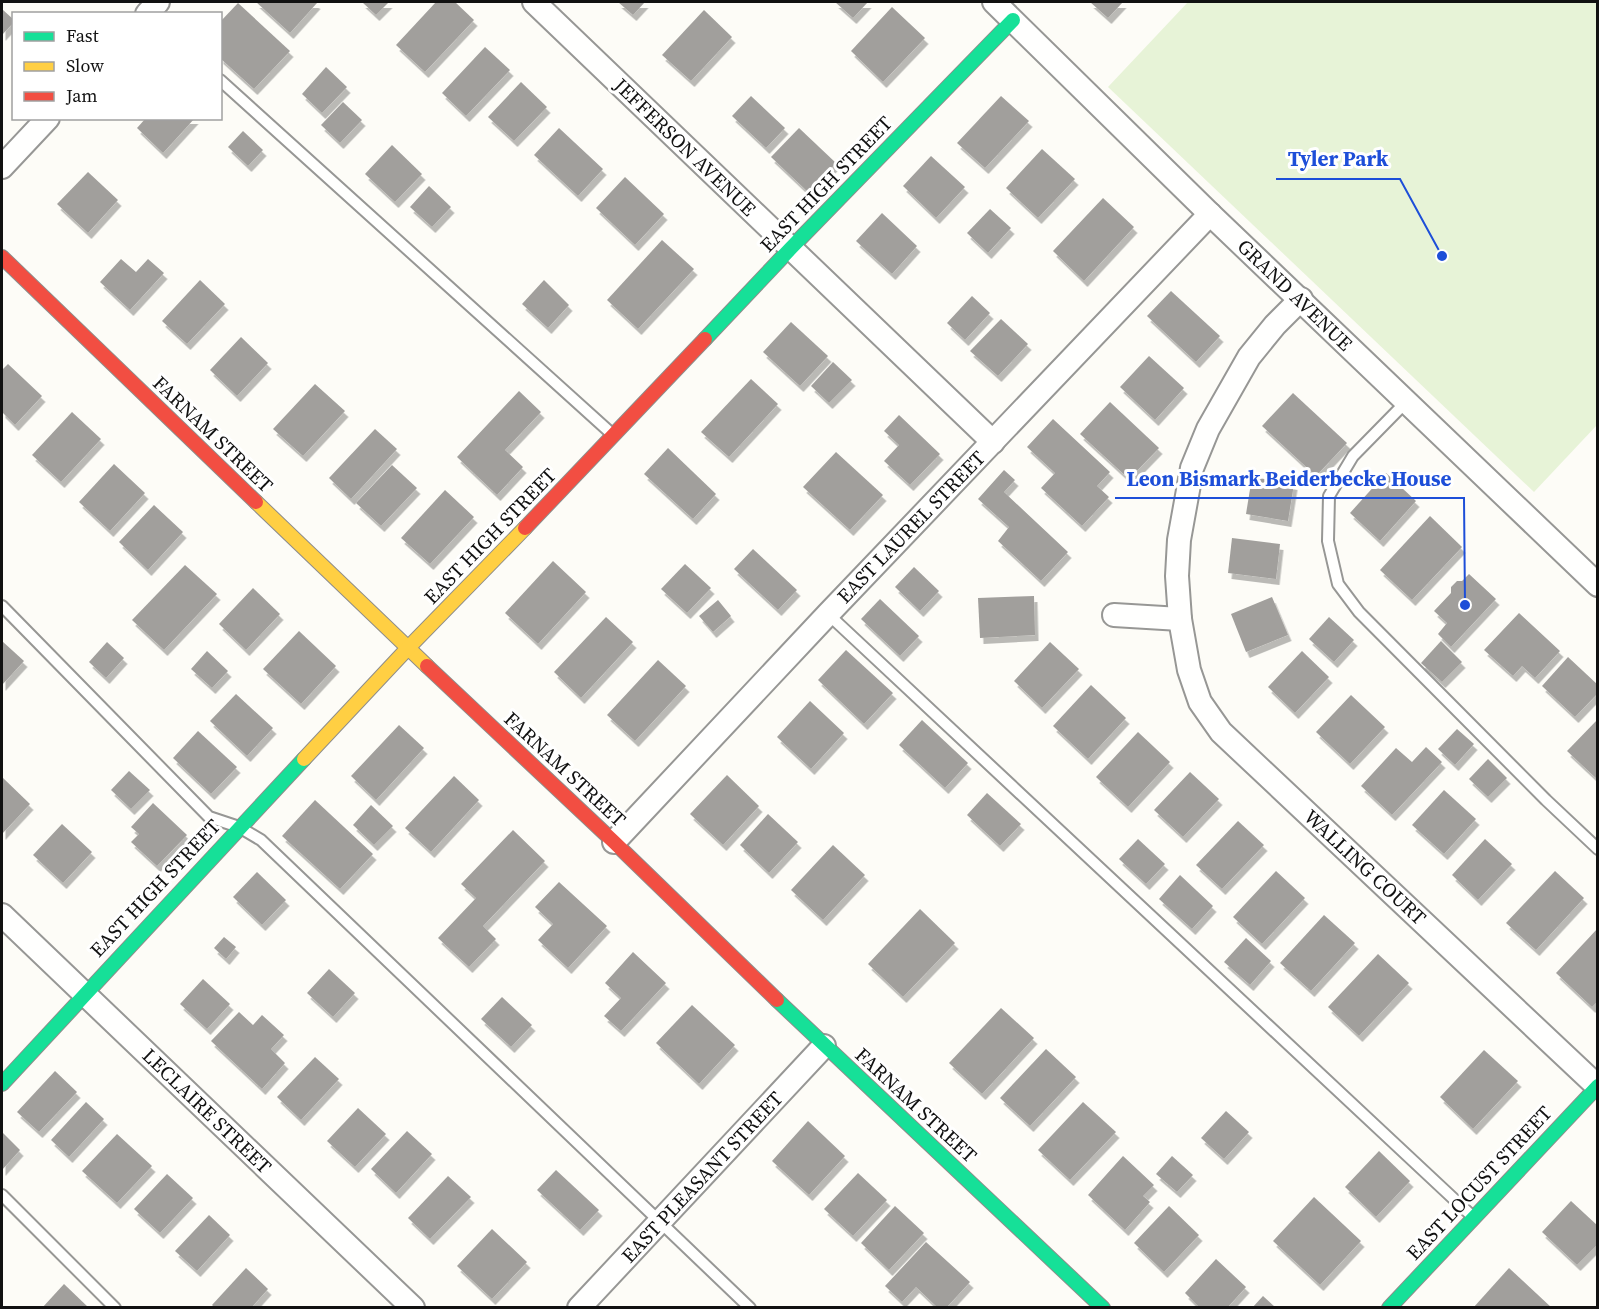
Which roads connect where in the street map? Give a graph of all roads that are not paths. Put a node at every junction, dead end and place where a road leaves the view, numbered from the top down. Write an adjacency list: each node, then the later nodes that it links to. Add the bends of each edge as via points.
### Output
1 (534, 2): 8 (street, JEFFERSON AVENUE)
2 (994, 2): 3 (street, GRAND AVENUE)
3 (1013, 20): 7 (street, GRAND AVENUE); 8 (street, EAST HIGH STREET)
4 (222, 82): 12 (lane)
5 (46, 120): 6 (street)
6 (2, 167)
7 (1210, 214): 10 (street, GRAND AVENUE); 13 (street, EAST LAUREL STREET)
8 (791, 248): 12 (street, EAST HIGH STREET); 13 (street, JEFFERSON AVENUE)
9 (2, 257): 19 (street, FARNAM STREET)
10 (1301, 300): 11 (street, GRAND AVENUE); 18 (street, WALLING COURT, via 1249,357 1208,429 1192,468 1179,540)
11 (1406, 402): 14 (street, GRAND AVENUE); 22 (lane, via 1353,456 1329,496 1328,541 1338,584 1359,612)
12 (614, 436): 19 (street, EAST HIGH STREET)
13 (993, 442): 16 (street, EAST LAUREL STREET)
14 (1598, 585)
15 (2, 606): 20 (lane, via 209,816)
16 (828, 614): 21 (street, EAST LAUREL STREET); 29 (lane)
17 (1114, 615): 18 (street)
18 (1180, 619): 27 (street, WALLING COURT, via 1189,670 1200,702 1221,732)
19 (408, 648): 20 (street, EAST HIGH STREET); 21 (street, FARNAM STREET)
20 (239, 827): 24 (street, EAST HIGH STREET); 30 (lane, via 261,840)
21 (614, 842): 25 (street, FARNAM STREET)
22 (1598, 849)
23 (2, 915): 24 (street, LECLAIRE STREET)
24 (84, 994): 26 (street, EAST HIGH STREET); 32 (street, LECLAIRE STREET)
25 (824, 1046): 30 (street, EAST PLEASANT STREET); 35 (street, FARNAM STREET)
26 (2, 1084)
27 (1597, 1086): 29 (street, EAST LOCUST STREET)
28 (2, 1195): 31 (lane)
29 (1473, 1217): 36 (street, EAST LOCUST STREET)
30 (660, 1221): 33 (street, EAST PLEASANT STREET); 34 (lane)
31 (115, 1308)
32 (413, 1308)
33 (579, 1308)
34 (750, 1308)
35 (1103, 1308)
36 (1389, 1308)

